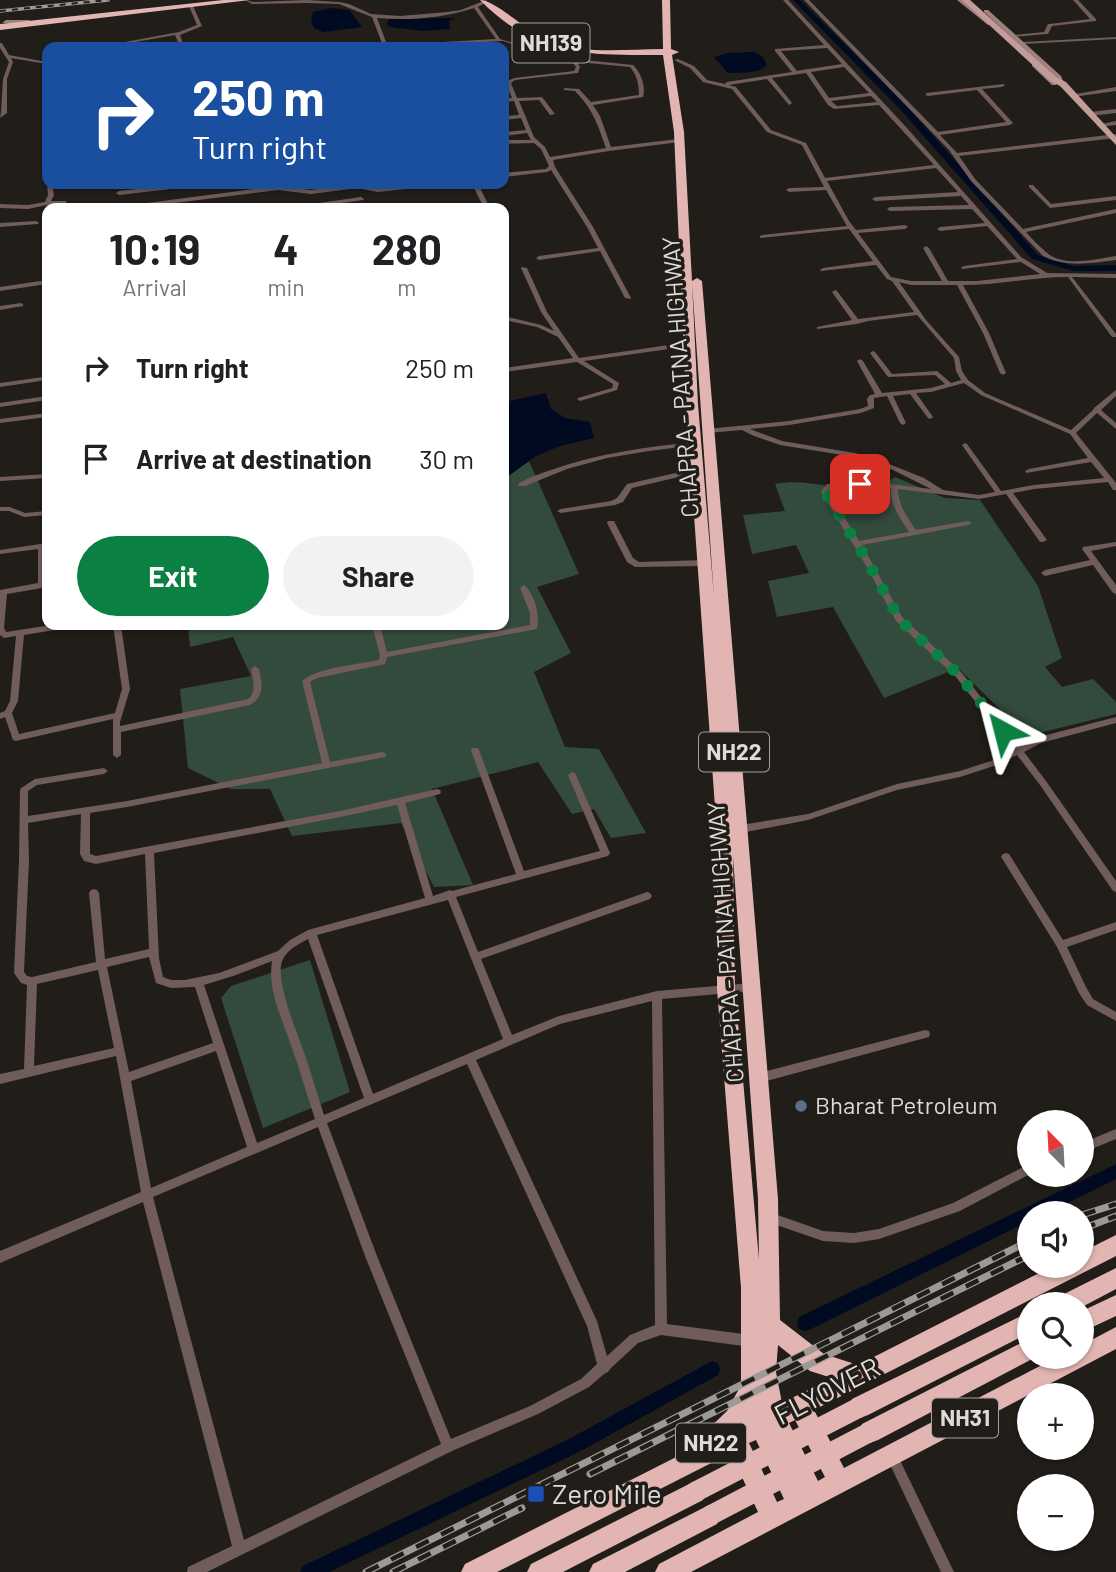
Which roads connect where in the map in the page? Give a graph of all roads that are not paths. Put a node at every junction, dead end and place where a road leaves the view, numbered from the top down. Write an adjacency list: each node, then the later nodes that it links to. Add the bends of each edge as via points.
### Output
1 (231, 0): 15 (street)
2 (247, 0): 12 (highway); 14 (street, via 341,3)
3 (484, 0): 13 (street); 29 (highway, NH139, via 542,41 580,51)
4 (666, 0): 30 (highway, CHAPRA - PATNA HIGHWAY / NH22)
5 (672, 0): 30 (highway, CHAPRA - PATNA HIGHWAY / NH22)
6 (785, 0): 28 (street)
7 (806, 0): 68 (street)
8 (960, 0): 41 (street)
9 (966, 0): 41 (main road)
10 (972, 0): 17 (street)
11 (1074, 0): 17 (street, via 1094,20 1056,23 1046,33)
12 (193, 3): 15 (highway); 16 (street, via 201,26)
13 (475, 8): 14 (street, via 446,15); 19 (street)
14 (374, 16): 22 (street)
15 (2, 25)
16 (179, 33): 20 (street); 21 (street)
17 (1014, 36): 26 (street)
18 (1116, 38): 26 (street)
19 (498, 39): 23 (street); 24 (street)
20 (128, 42)
21 (179, 42)
22 (384, 42)
23 (457, 42)
24 (508, 42)
25 (509, 42): 33 (street)
26 (1023, 43): 41 (street, via 1059,77)
27 (0, 44): 31 (street)
28 (828, 46): 36 (street); 38 (street, via 777,50)
29 (637, 53): 30 (highway); 30 (highway)
30 (671, 54): 43 (street, via 705,81); 71 (highway, CHAPRA - PATNA HIGHWAY / NH22); 164 (highway, CHAPRA - PATNA HIGHWAY / NH22, via 686,134)
31 (8, 56): 32 (street); 34 (street)
32 (42, 61)
33 (574, 61): 40 (street, via 578,69 571,73); 56 (street, via 637,70 641,96)
34 (10, 64): 35 (street); 57 (street)
35 (1, 65)
36 (846, 65): 37 (street); 48 (street)
37 (807, 70): 38 (street); 53 (street)
38 (795, 72): 39 (street)
39 (768, 77): 43 (street); 54 (street)
40 (509, 79)
41 (1056, 82): 50 (main road); 69 (main road)
42 (509, 85): 51 (street)
43 (722, 85): 79 (street, via 737,90 769,131 804,144)
44 (1002, 85): 45 (street)
45 (978, 88): 49 (street); 68 (street, via 1009,125)
46 (566, 89): 56 (street, via 577,90)
47 (1116, 89): 50 (street)
48 (872, 94): 53 (street); 55 (street)
49 (928, 94)
50 (1073, 95): 60 (main road)
51 (514, 98): 52 (street); 59 (street, via 540,98); 62 (street)
52 (509, 99)
53 (828, 100): 55 (street, via 841,108)
54 (789, 103)
55 (880, 103): 77 (street)
56 (590, 104): 73 (street)
57 (3, 105): 61 (street)
58 (1116, 111): 60 (street)
59 (552, 114)
60 (1090, 114): 65 (main road)
61 (0, 116)
62 (522, 116): 63 (street); 66 (street)
63 (509, 117)
64 (1116, 122): 65 (street)
65 (1100, 125): 69 (main road)
66 (529, 131): 67 (street); 70 (street)
67 (509, 133)
68 (937, 134): 75 (street)
69 (1112, 138): 74 (main road); 75 (street)
70 (535, 141): 72 (street); 76 (street)
71 (678, 141): 73 (street); 140 (highway, CHAPRA - PATNA HIGHWAY / NH22)
72 (509, 142)
73 (609, 149): 76 (street)
74 (1116, 150)
75 (955, 155): 111 (street)
76 (550, 164): 78 (street); 114 (street)
77 (937, 166): 79 (street); 90 (street)
78 (509, 174)
79 (825, 180): 81 (street)
80 (1031, 186): 91 (street, via 1050,205)
81 (829, 188): 88 (street); 110 (street)
82 (50, 189): 94 (street)
83 (119, 189): 89 (street)
84 (154, 189): 89 (street)
85 (258, 189): 97 (street)
86 (294, 189): 87 (street); 98 (street)
87 (334, 189)
88 (789, 190)
89 (119, 193): 96 (street)
90 (961, 194): 93 (street); 102 (street)
91 (1116, 198)
92 (361, 199): 99 (street)
93 (875, 199)
94 (47, 203): 95 (street)
95 (64, 203)
96 (122, 203)
97 (158, 203)
98 (297, 203)
99 (333, 203)
100 (42, 204): 101 (street)
101 (0, 206)
102 (972, 207): 103 (street); 107 (street)
103 (890, 209)
104 (1116, 211): 111 (street)
105 (36, 223): 106 (street)
106 (0, 225)
107 (988, 225): 109 (street); 117 (street)
108 (905, 227): 110 (street)
109 (940, 229)
110 (852, 230): 112 (street); 118 (street)
111 (1021, 231): 116 (street, via 1055,260 1080,263)
112 (762, 237)
113 (926, 248): 126 (street)
114 (601, 249): 115 (street); 131 (street)
115 (539, 258)
116 (1116, 258)
117 (1022, 260): 120 (street); 122 (street)
118 (875, 263): 121 (street); 125 (street)
119 (524, 268): 138 (street)
120 (964, 268)
121 (823, 270)
122 (1046, 275): 124 (street); 127 (street)
123 (1116, 276): 124 (street)
124 (1070, 278): 139 (street)
125 (895, 281): 126 (street); 134 (street)
126 (945, 282): 127 (street)
127 (958, 282): 145 (street)
128 (42, 283): 129 (street)
129 (0, 289)
130 (835, 292): 136 (street)
131 (628, 298)
132 (20, 305): 133 (street)
133 (0, 308)
134 (919, 313): 136 (street); 147 (street, via 957,358)
135 (509, 319): 138 (street)
136 (857, 322): 137 (street)
137 (819, 328)
138 (559, 336): 142 (street)
139 (1114, 336)
140 (690, 344): 142 (street); 166 (highway, CHAPRA - PATNA HIGHWAY / NH22)
141 (873, 353): 149 (street, via 890,376 937,373)
142 (578, 359): 144 (street); 154 (street, via 617,386)
143 (860, 361): 151 (street)
144 (509, 369)
145 (1003, 373)
146 (42, 379): 148 (street)
147 (965, 381): 149 (street); 165 (street, via 983,394)
148 (0, 385)
149 (950, 385): 150 (street)
150 (912, 392): 152 (street); 159 (street)
151 (879, 394): 152 (street); 163 (street, via 870,397 872,407 861,411)
152 (889, 394): 161 (street)
153 (1115, 394): 157 (street)
154 (580, 398)
155 (42, 399): 156 (street)
156 (0, 405)
157 (1096, 409): 162 (street); 165 (street)
158 (42, 416): 160 (street)
159 (930, 417)
160 (0, 421)
161 (903, 423)
162 (1116, 427)
163 (743, 429): 164 (street); 178 (street, via 772,441 866,459 928,483)
164 (707, 431): 218 (highway, CHAPRA - PATNA HIGHWAY / NH22)
165 (1072, 433): 168 (street)
166 (695, 444): 169 (highway, CHAPRA - PATNA HIGHWAY / NH22); 174 (street, via 592,457)
167 (965, 445): 177 (street)
168 (1093, 459): 170 (street); 173 (street)
169 (698, 470): 180 (street, via 630,486 612,503); 191 (highway, CHAPRA - PATNA HIGHWAY / NH22)
170 (1030, 471)
171 (42, 476): 172 (street)
172 (0, 478)
173 (1110, 480): 176 (street); 177 (street)
174 (522, 484)
175 (895, 487): 178 (street); 184 (street, via 895,501); 186 (street, via 860,484 825,489)
176 (1116, 488)
177 (1004, 493): 178 (street); 185 (street)
178 (944, 495)
179 (0, 509): 181 (street)
180 (561, 511)
181 (42, 513)
182 (611, 523): 191 (street, via 634,564)
183 (968, 523): 184 (street)
184 (914, 533): 186 (street)
185 (1043, 540)
186 (856, 544): 208 (street, via 899,619 959,675)
187 (1116, 544): 190 (street, via 1087,548)
188 (42, 546): 189 (street)
189 (0, 552)
190 (1094, 562): 192 (street); 195 (street)
191 (705, 563): 237 (highway, CHAPRA - PATNA HIGHWAY / NH22, via 725,835)
192 (1045, 573)
193 (42, 585): 196 (street)
194 (524, 588): 201 (street, via 534,627)
195 (1116, 591)
196 (1, 593): 200 (street, via 1,633)
197 (44, 630): 200 (street)
198 (118, 630): 204 (street, via 126,689)
199 (377, 630): 201 (street)
200 (20, 635): 203 (street, via 14,701)
201 (384, 655): 211 (street, via 378,664 306,681)
202 (255, 670): 206 (street, via 258,691 250,702)
203 (4, 714): 204 (street, via 16,738)
204 (118, 715): 206 (street)
205 (1116, 720): 208 (street)
206 (117, 730): 209 (street)
207 (475, 750): 221 (street)
208 (1018, 750): 218 (street, via 986,766 897,787 831,811); 222 (street)
209 (117, 755)
210 (382, 755): 211 (street)
211 (327, 766): 216 (street)
212 (104, 771): 217 (street, via 30,783 24,790)
213 (572, 775): 221 (street, via 605,853)
214 (437, 792): 215 (street)
215 (400, 801): 219 (street); 226 (street)
216 (86, 811): 217 (street); 219 (street, via 87,858)
217 (23, 820): 234 (street, via 19,973 24,981)
218 (741, 829): 236 (highway, CHAPRA - PATNA HIGHWAY / NH22)
219 (149, 851): 230 (street)
220 (1006, 857): 229 (street)
221 (521, 875): 224 (street)
222 (1116, 888)
223 (94, 893): 233 (street)
224 (450, 894): 226 (street); 232 (street)
225 (647, 896): 232 (street)
226 (430, 900): 228 (street)
227 (1116, 926): 229 (street)
228 (311, 933): 231 (street); 249 (street)
229 (1061, 945): 239 (street, via 1090,1002)
230 (154, 952): 233 (street); 235 (street, via 159,980 166,984)
231 (280, 954): 235 (street); 250 (street, via 276,967 280,991)
232 (476, 957): 241 (street)
233 (101, 963): 234 (street); 243 (street)
234 (32, 981): 245 (street)
235 (198, 982): 242 (street)
236 (753, 987): 237 (street); 247 (highway, CHAPRA - PATNA HIGHWAY / NH22)
237 (726, 989): 238 (street); 269 (highway, CHAPRA - PATNA HIGHWAY / NH22, via 751,1288)
238 (657, 995): 241 (street, via 559,1020); 267 (street)
239 (1115, 1014)
240 (925, 1034): 247 (street)
241 (509, 1040): 244 (street)
242 (219, 1045): 246 (street); 253 (street)
243 (120, 1051): 245 (street); 246 (street)
244 (469, 1057): 249 (street); 271 (street, via 593,1325)
245 (29, 1072): 248 (street)
246 (124, 1078): 255 (street)
247 (759, 1078): 256 (highway, CHAPRA - PATNA HIGHWAY / NH22)
248 (0, 1079)
249 (369, 1098): 250 (street)
250 (319, 1120): 253 (street); 277 (street)
251 (1116, 1134): 252 (street)
252 (1094, 1143)
253 (253, 1148): 255 (street)
254 (1017, 1175): 256 (street, via 956,1206 879,1234 823,1236)
255 (147, 1195): 259 (street); 283 (street)
256 (769, 1217): 265 (highway, CHAPRA - PATNA HIGHWAY / NH22)
257 (1116, 1245): 258 (highway)
258 (1094, 1256)
259 (0, 1257)
260 (1052, 1278): 272 (highway)
261 (1116, 1278): 262 (highway)
262 (1089, 1292)
263 (1116, 1305): 264 (highway)
264 (1094, 1316)
265 (770, 1325): 272 (highway, via 818,1363); 275 (highway, CHAPRA - PATNA HIGHWAY / NH22, via 765,1372)
266 (1017, 1328): 286 (highway, FLYOVER, bridge)
267 (661, 1329): 269 (street); 271 (street, via 634,1339)
268 (1116, 1338): 278 (highway, NH31)
269 (751, 1340): 273 (highway, CHAPRA - PATNA HIGHWAY / NH22)
270 (1017, 1356): 287 (highway, bridge)
271 (604, 1368): 277 (street, via 534,1410)
272 (859, 1376): 274 (highway)
273 (752, 1384): 275 (highway); 280 (highway, NH22, via 739,1416 726,1432)
274 (800, 1407): 275 (highway); 279 (highway)
275 (767, 1428): 276 (highway); 281 (highway, NH22)
276 (736, 1439): 280 (highway); 282 (highway)
277 (448, 1447): 283 (street)
278 (892, 1456): 279 (highway, NH31); 289 (street)
279 (840, 1482): 281 (highway, NH31)
280 (649, 1484): 285 (highway, NH22)
281 (805, 1499): 282 (highway)
282 (772, 1517): 288 (highway)
283 (240, 1547): 284 (street)
284 (193, 1572)
285 (473, 1572)
286 (539, 1572)
287 (601, 1572)
288 (667, 1572)
289 (948, 1572)

